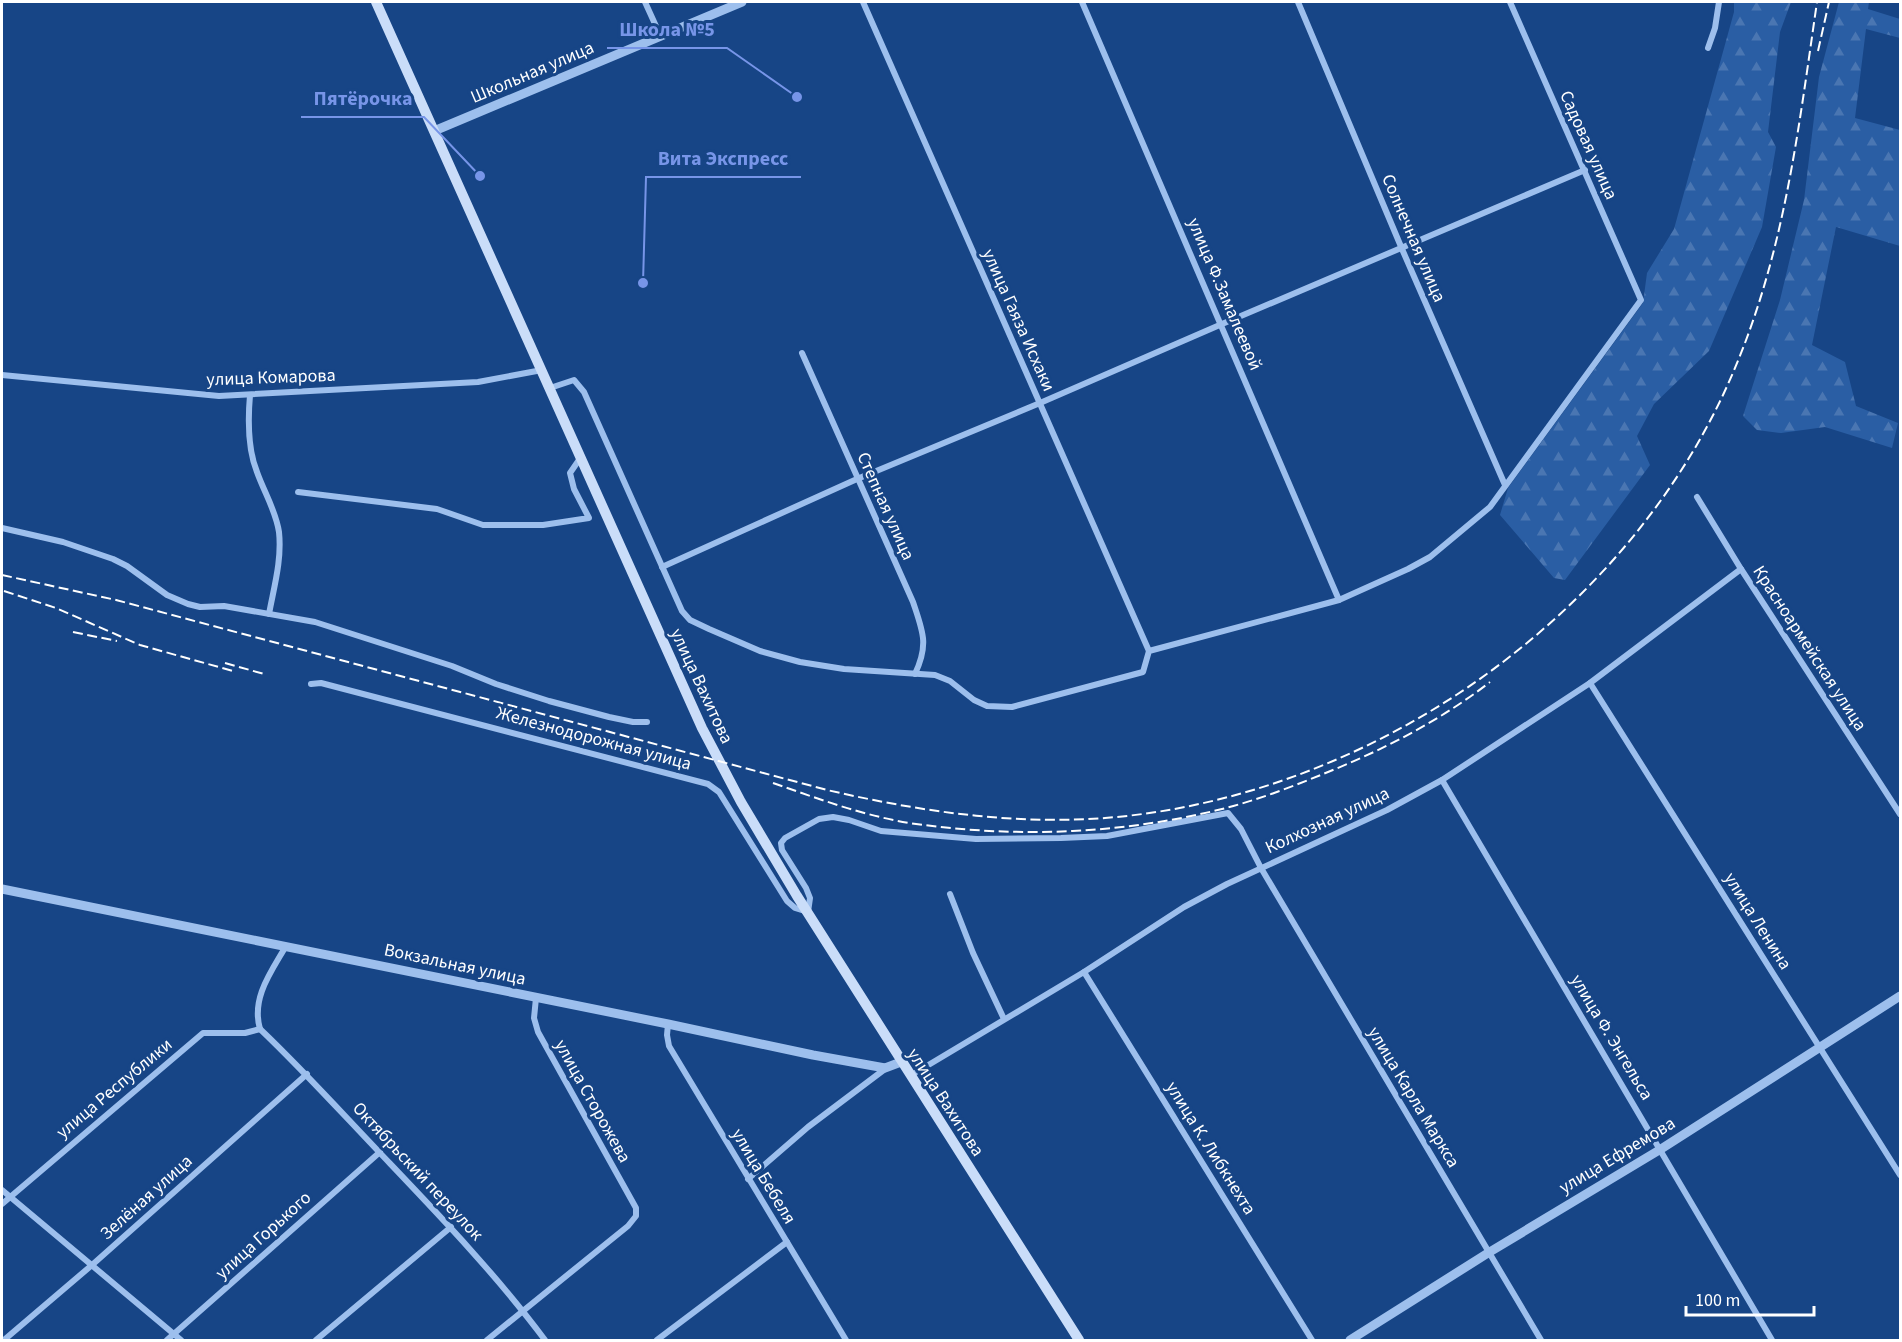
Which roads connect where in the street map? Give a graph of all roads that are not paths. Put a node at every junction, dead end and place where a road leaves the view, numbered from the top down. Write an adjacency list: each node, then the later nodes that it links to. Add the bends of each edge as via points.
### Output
1 (376, 2): 11 (main road, улица Вахитова)
2 (645, 2): 9 (street)
3 (742, 2): 9 (street, Школьная улица)
4 (863, 2): 20 (street, улица Гаяза Исхаки)
5 (1082, 2): 14 (street, улица Ф.Замалеевой)
6 (1298, 2): 13 (street, Солнечная улица)
7 (1510, 2): 12 (street, Садовая улица)
8 (1719, 2): 10 (street)
9 (660, 35): 11 (street, Школьная улица)
10 (1708, 48)
11 (434, 131): 16 (main road, улица Вахитова)
12 (1585, 170): 13 (street); 23 (street, Садовая улица, via 1641,300)
13 (1402, 249): 14 (street); 23 (street, Солнечная улица)
14 (1222, 324): 20 (street); 29 (street, улица Ф.Замалеевой)
15 (802, 353): 22 (street, Степная улица)
16 (542, 370): 18 (main road, улица Вахитова); 19 (street, улица Комарова, via 478,382)
17 (2, 375): 19 (street, улица Комарова, via 219,396)
18 (550, 388): 21 (main road, улица Вахитова); 27 (street, via 574,380 584,392)
19 (250, 395): 30 (street, via 248,423 256,470 268,496 279,538 280,555)
20 (1040, 404): 22 (street); 31 (street, улица Гаяза Исхаки)
21 (581, 457): 24 (street, via 570,473 589,518 572,522 483,525 437,510); 41 (main road, улица Вахитова, via 702,728)
22 (858, 479): 27 (street); 32 (street, Степная улица, via 921,624 923,657)
23 (1505, 485): 29 (street, via 1490,507 1430,557)
24 (298, 492)
25 (1697, 497): 28 (street, Красноармейская улица)
26 (2, 528): 30 (street, via 63,542 113,560 188,604)
27 (662, 567): 32 (street, via 690,620 760,651 844,669)
28 (1741, 569): 33 (street, Колхозная улица); 37 (street, Красноармейская улица)
29 (1339, 600): 31 (street)
30 (269, 614): 35 (street, via 315,622 549,701 609,717)
31 (1149, 651): 32 (street, via 1143,672 1012,707 987,706 950,681)
32 (915, 674)
33 (1590, 683): 36 (street, Колхозная улица); 49 (street, улица Ленина)
34 (310, 684): 41 (street, Железнодорожная улица, via 321,683 708,784 718,792 787,901)
35 (647, 722)
36 (1442, 780): 38 (street, Колхозная улица); 54 (street, улица Ф. Энгельса)
37 (1900, 814)
38 (1261, 868): 41 (street, улица Карла Маркса, via 1228,813 1107,836 976,839 881,831 849,820 819,819 781,843 810,898); 43 (street, Колхозная улица, via 1184,907); 63 (street, улица Карла Маркса)
39 (2, 889): 42 (street, Вокзальная улица)
40 (950, 894): 46 (street)
41 (808, 912): 50 (main road, улица Вахитова)
42 (286, 946): 45 (street, Вокзальная улица); 48 (street, via 264,984 257,1006)
43 (1084, 972): 46 (street, Колхозная улица); 76 (street, улица К. Либкнехта)
44 (1900, 996): 49 (street, улица Ефремова)
45 (536, 998): 47 (street, Вокзальная улица); 65 (street, улица Сторожева, via 537,1032 636,1208 636,1216)
46 (1004, 1019): 53 (street, Колхозная улица)
47 (668, 1024): 51 (street, Вокзальная улица); 57 (street, улица Бебеля, via 669,1046)
48 (260, 1029): 52 (street, Октябрьский переулок); 59 (street, улица Республики, via 202,1033)
49 (1820, 1047): 54 (street, улица Ефремова); 56 (street, улица Ленина)
50 (901, 1062): 51 (street); 53 (main road, улица Вахитова)
51 (885, 1068): 57 (street)
52 (307, 1074): 55 (street, Октябрьский переулок); 64 (street, Зелёная улица)
53 (910, 1076): 75 (main road, улица Вахитова)
54 (1661, 1149): 63 (street, улица Ефремова); 79 (street, улица Ф. Энгельса)
55 (380, 1152): 61 (street, Октябрьский переулок); 66 (street, улица Горького)
56 (1900, 1175)
57 (748, 1179): 62 (street, улица Бебеля)
58 (2, 1190): 59 (street)
59 (9, 1197): 60 (street, улица Республики); 64 (street)
60 (2, 1203)
61 (452, 1227): 65 (street, Октябрьский переулок); 70 (street)
62 (787, 1242): 73 (street); 74 (street, улица Бебеля)
63 (1488, 1252): 77 (street, улица Ефремова); 78 (street, улица Карла Маркса)
64 (92, 1266): 66 (street); 67 (street, Зелёная улица)
65 (523, 1311): 71 (street); 72 (street, Октябрьский переулок)
66 (174, 1334): 68 (street, улица Горького); 69 (street)
67 (4, 1341)
68 (167, 1341)
69 (181, 1341)
70 (316, 1341)
71 (487, 1341)
72 (546, 1341)
73 (657, 1341)
74 (846, 1341)
75 (1079, 1341)
76 (1312, 1341)
77 (1350, 1341)
78 (1540, 1341)
79 (1772, 1341)

